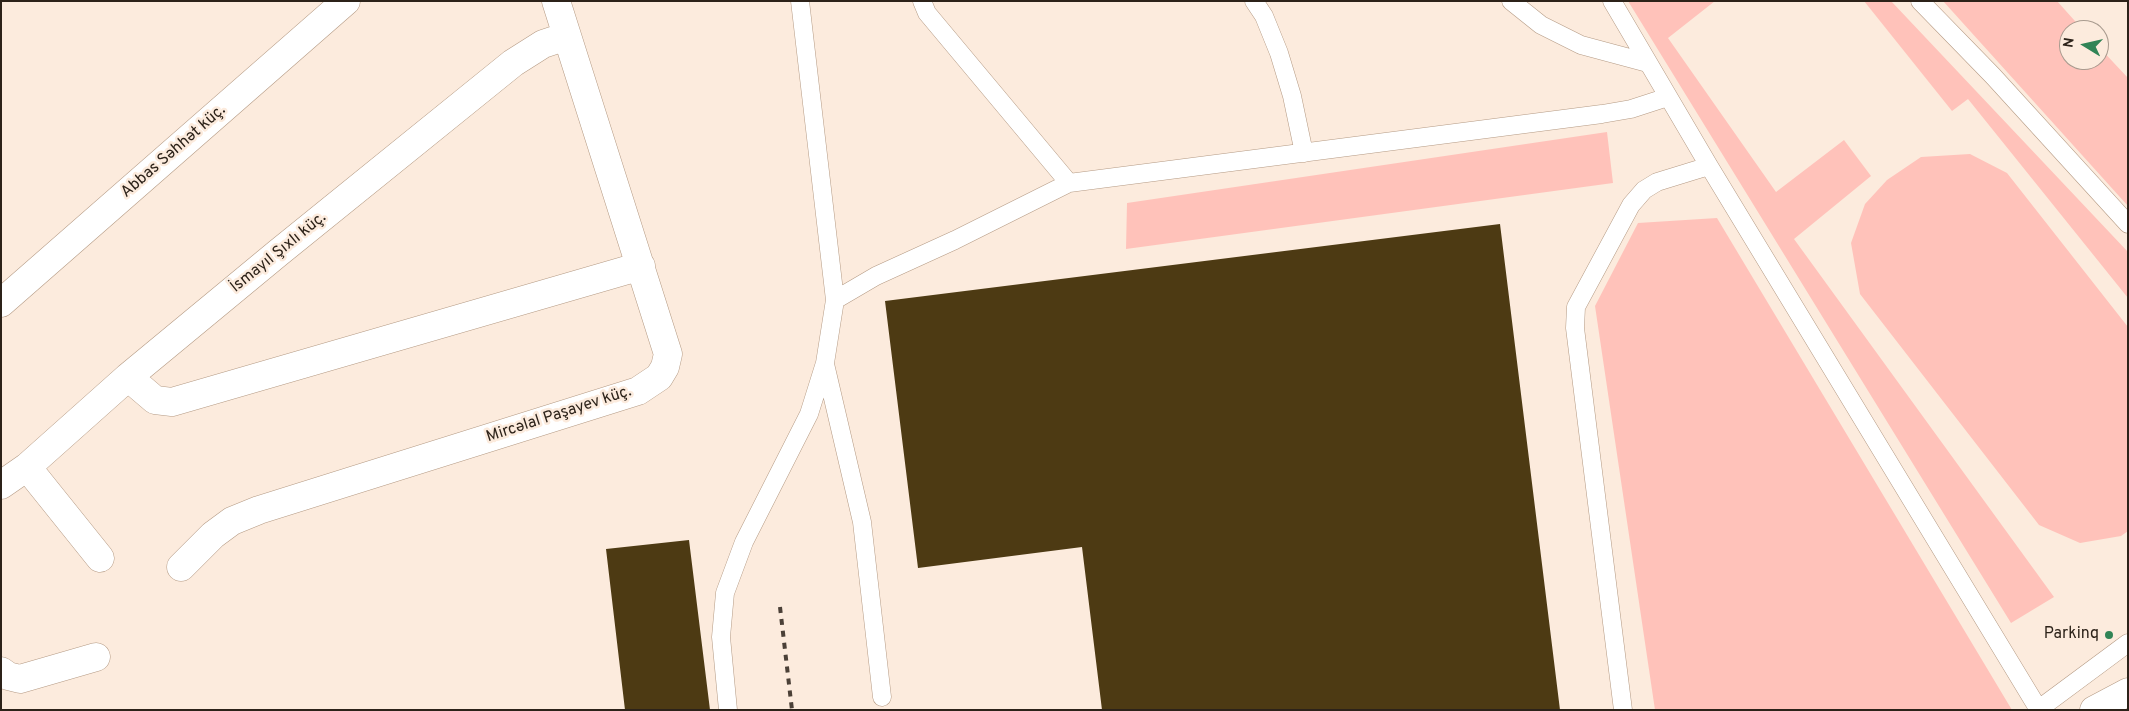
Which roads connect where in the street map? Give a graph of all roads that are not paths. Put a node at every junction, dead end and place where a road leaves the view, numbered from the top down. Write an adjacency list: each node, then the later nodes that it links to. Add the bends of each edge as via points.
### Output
1 (346, 1): 18 (street, Abbas Səhhət küç.)
2 (556, 1): 9 (street, Mircəlal Paşayev küç.)
3 (800, 1): 17 (lane)
4 (922, 1): 14 (lane, via 927,13)
5 (1254, 1): 12 (lane, via 1264,16 1279,53)
6 (1511, 1): 10 (lane, via 1541,25 1581,45)
7 (1612, 1): 10 (lane)
8 (1920, 1): 15 (lane)
9 (567, 36): 16 (street, Mircəlal Paşayev küç.); 20 (street, İsmayıl Şıxlı küç., via 543,44 514,63)
10 (1648, 63): 11 (lane)
11 (1668, 97): 12 (lane, via 1602,114); 13 (lane)
12 (1304, 153): 14 (lane)
13 (1709, 166): 30 (lane); 32 (lane, via 1657,182 1644,190 1630,206 1576,307 1576,338)
14 (1069, 183): 17 (lane, via 876,276)
15 (2128, 224)
16 (641, 266): 20 (street, via 172,402 155,400); 24 (street, Mircəlal Paşayev küç., via 668,354 659,377 638,391 259,510 232,521)
17 (835, 300): 19 (lane)
18 (1, 302)
19 (825, 363): 29 (lane, via 862,522); 31 (lane, via 809,414 744,542 724,593 721,636)
20 (128, 377): 21 (street, İsmayıl Şıxlı küç.)
21 (27, 467): 22 (street, İsmayıl Şıxlı küç.); 23 (street)
22 (1, 486)
23 (100, 558)
24 (181, 567)
25 (2128, 643): 30 (lane)
26 (96, 657): 27 (street, via 20,679)
27 (1, 671)
28 (2128, 692): 33 (street)
29 (882, 697)
30 (2039, 709)
31 (728, 710)
32 (1623, 710)
33 (2094, 710)

